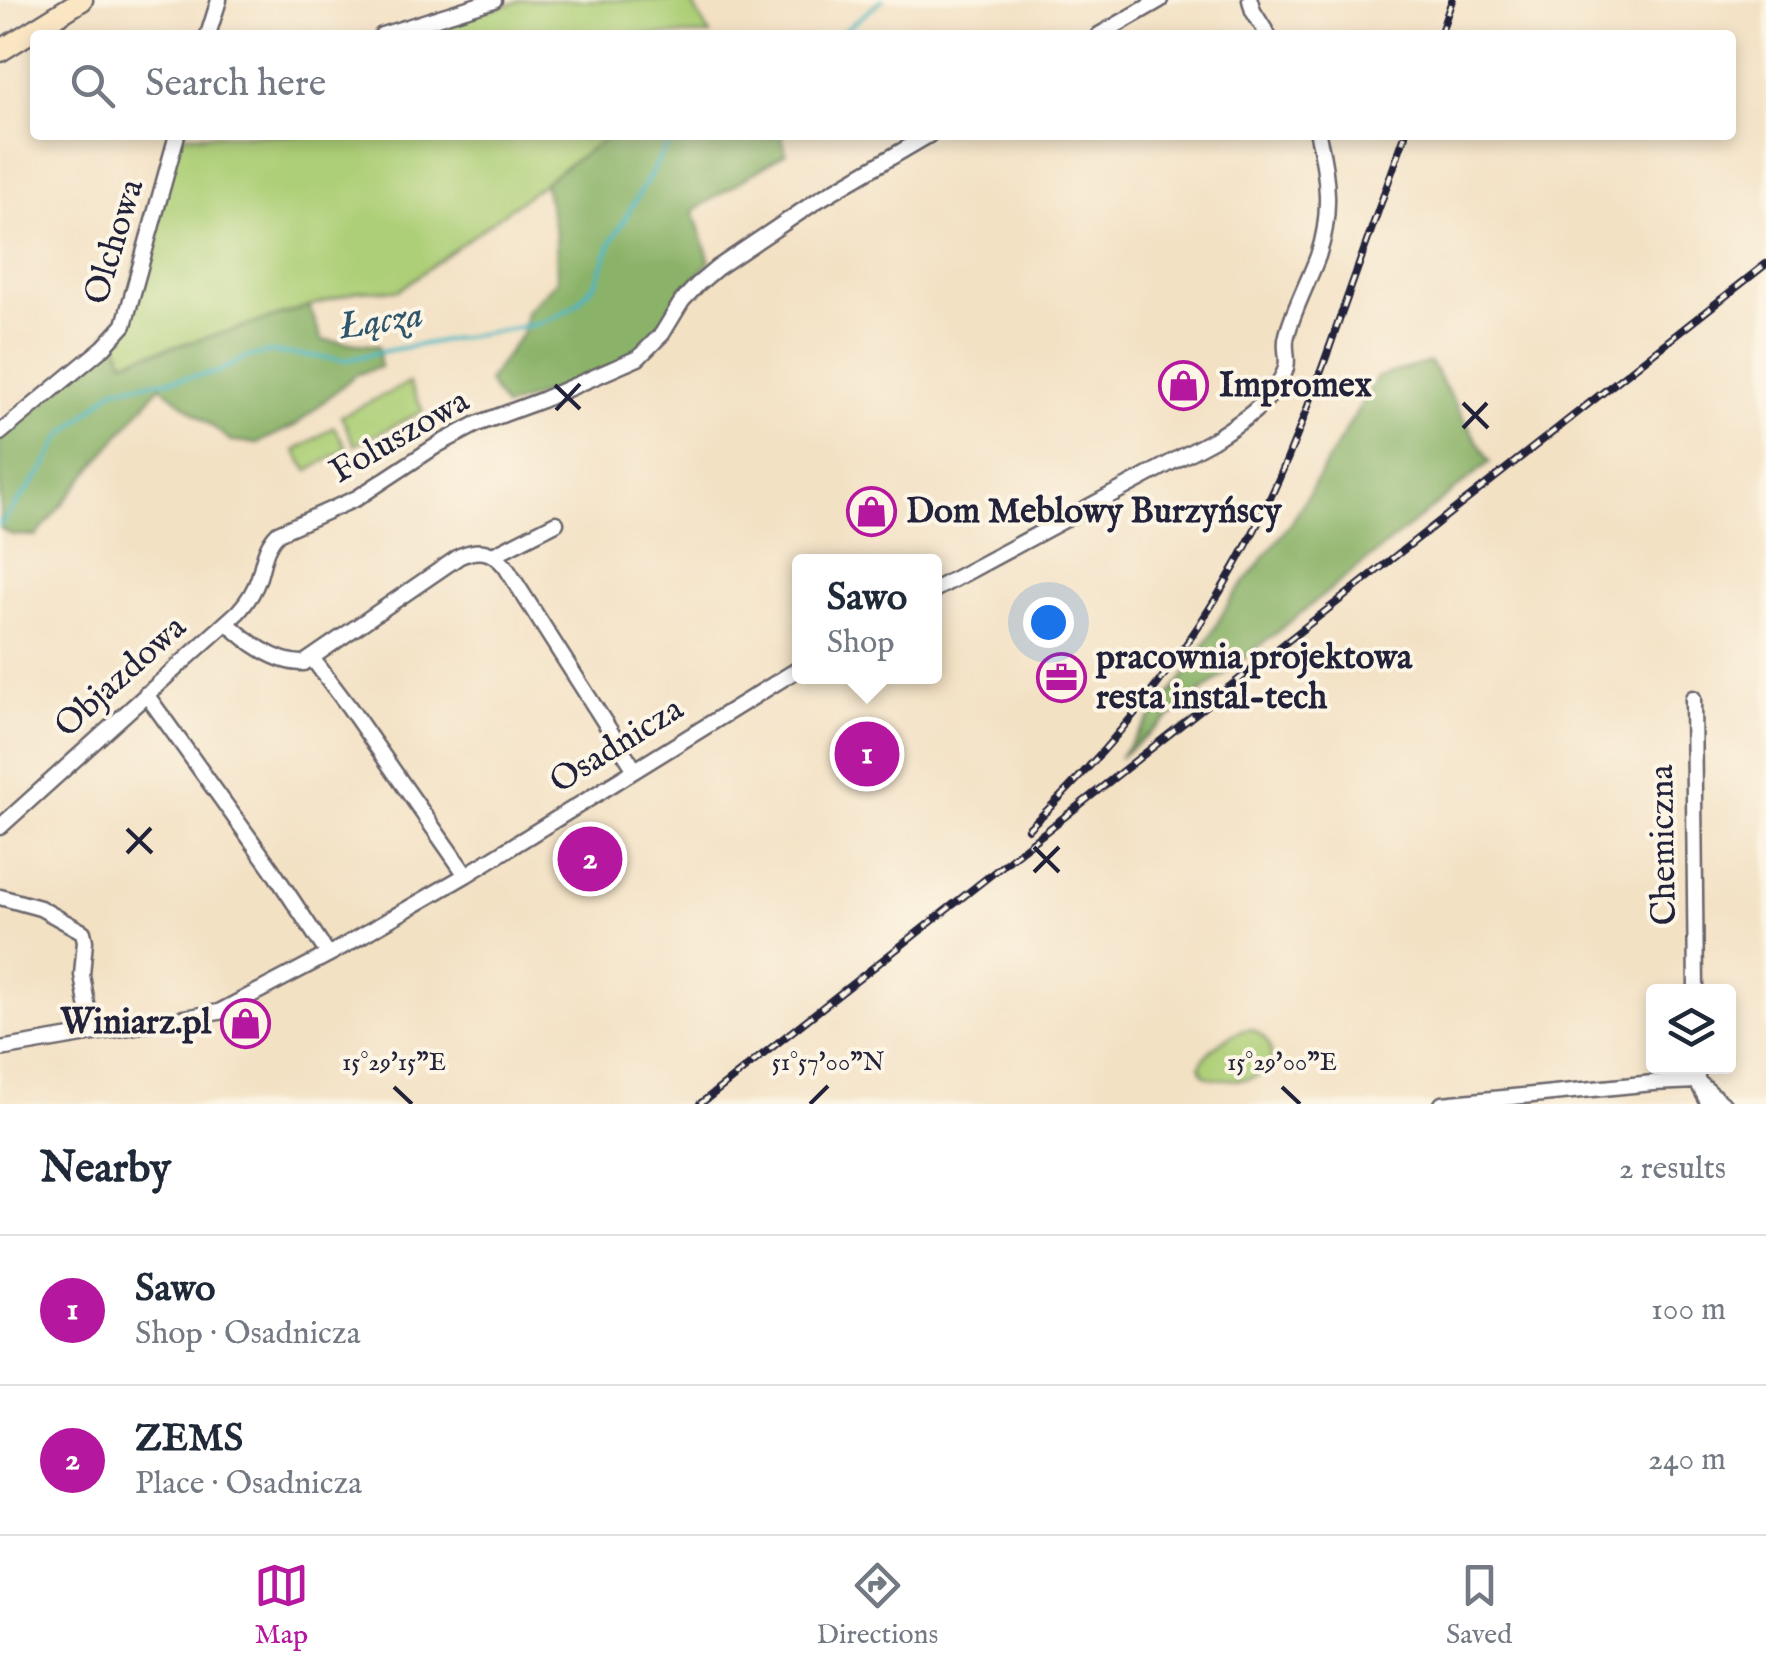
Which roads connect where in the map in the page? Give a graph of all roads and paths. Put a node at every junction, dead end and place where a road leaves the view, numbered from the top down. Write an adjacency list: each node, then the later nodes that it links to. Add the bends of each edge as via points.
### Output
1 (82, 0): 6 (street)
2 (219, 0): 7 (street)
3 (491, 0): 8 (street)
4 (1160, 0): 9 (street)
5 (1250, 0): 10 (street)
6 (34, 30)
7 (210, 30)
8 (398, 30)
9 (1108, 30)
10 (1265, 30)
11 (30, 32): 12 (street)
12 (0, 51)
13 (176, 140): 16 (street, Olchowa, via 124,325)
14 (920, 140): 20 (street, Foluszowa, via 718,268 638,358 456,434 356,498 278,533 247,602)
15 (1319, 140): 19 (street, via 1326,221 1285,340 1283,376 1270,396 1213,440)
16 (0, 433)
17 (556, 523): 18 (street)
18 (493, 555): 21 (street, via 460,556); 25 (street)
19 (942, 586)
20 (227, 622): 21 (street, Objazdowa, via 279,658); 23 (street, Objazdowa)
21 (312, 658): 27 (street)
22 (792, 673): 25 (street, Osadnicza)
23 (146, 694): 26 (street, Objazdowa); 29 (street)
24 (1693, 698): 30 (street, Chemiczna)
25 (635, 770): 27 (street, Osadnicza)
26 (0, 827)
27 (466, 875): 29 (street, Osadnicza)
28 (0, 897): 31 (street, via 40,908 83,932)
29 (328, 954): 31 (street, Osadnicza, via 220,1012)
30 (1696, 984)
31 (92, 1033): 32 (street, Osadnicza)
32 (0, 1048)
33 (1697, 1074): 34 (street); 35 (street); 36 (street)
34 (1442, 1104)
35 (1709, 1104)
36 (1723, 1104)

